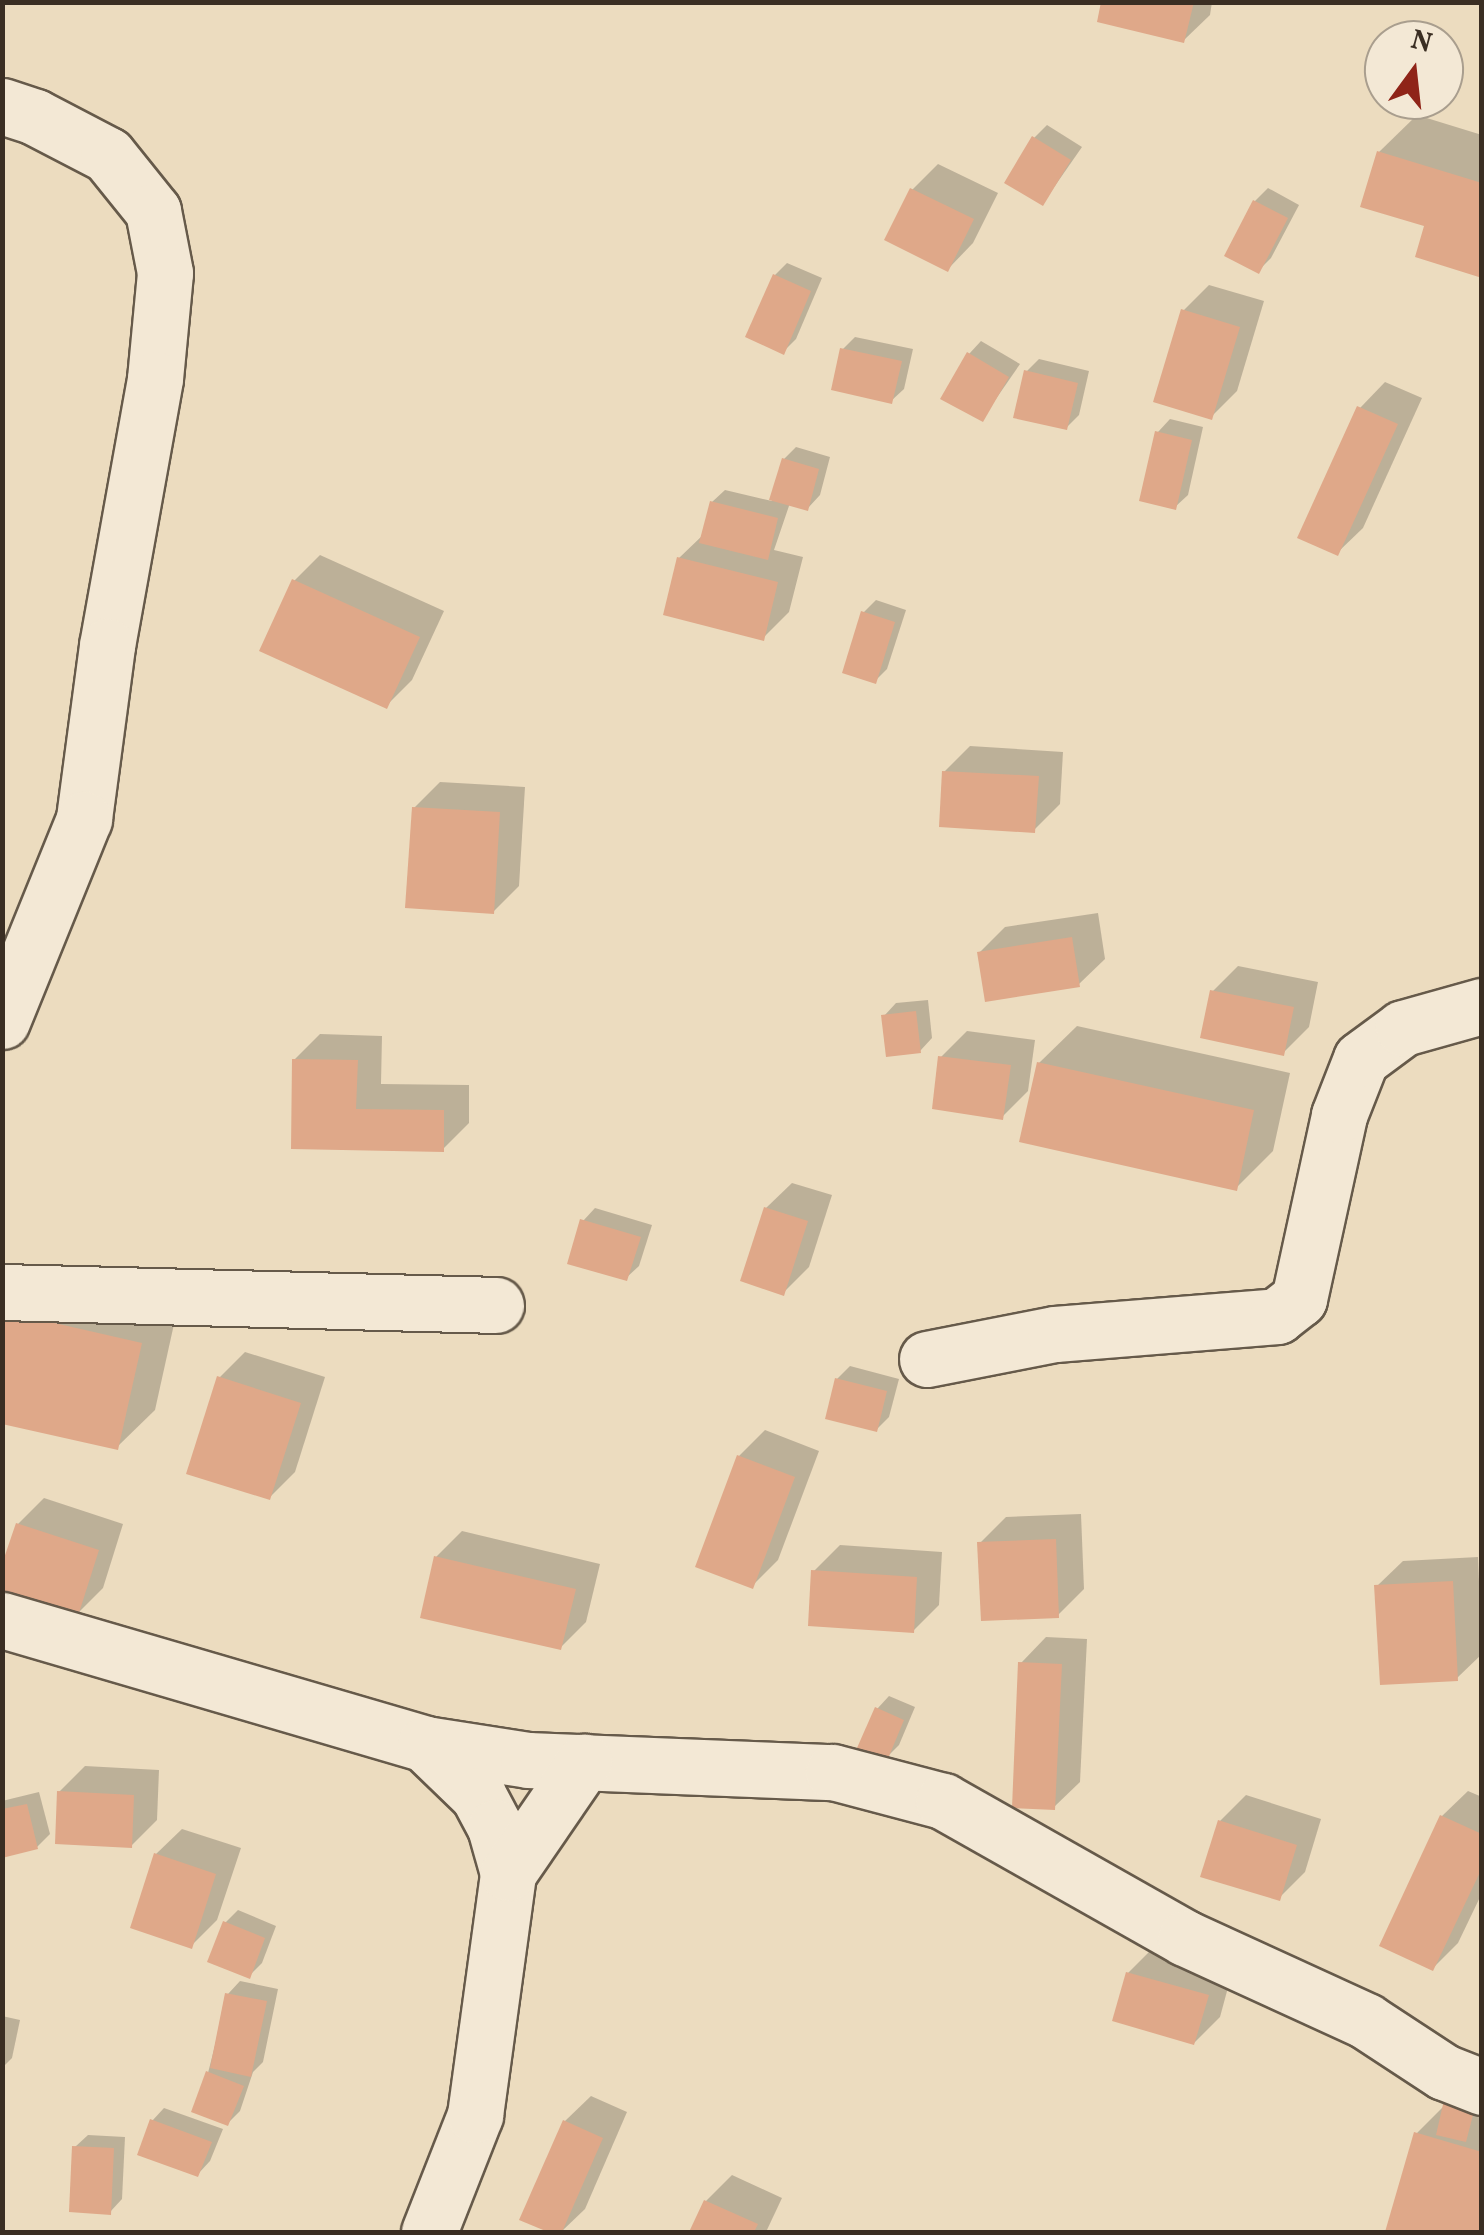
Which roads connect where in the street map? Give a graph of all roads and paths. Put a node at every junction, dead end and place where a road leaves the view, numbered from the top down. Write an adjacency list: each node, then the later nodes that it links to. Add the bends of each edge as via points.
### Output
1 (2, 106): 3 (street, via 108,155 154,211 165,273 155,380 84,819)
2 (1482, 1006): 6 (street, via 1403,1028 1360,1059 1339,1115 1299,1299 1277,1316 1054,1334)
3 (2, 1020)
4 (2, 1292): 5 (street)
5 (496, 1306)
6 (927, 1359)
7 (2, 1620): 8 (street)
8 (425, 1744): 9 (street); 10 (street, via 478,1795)
9 (584, 1762): 10 (street); 11 (street, via 833,1772 943,1801 1185,1938 1366,2020 1444,2072)
10 (508, 1873): 12 (street, via 475,2115)
11 (1482, 2087)
12 (429, 2232)

